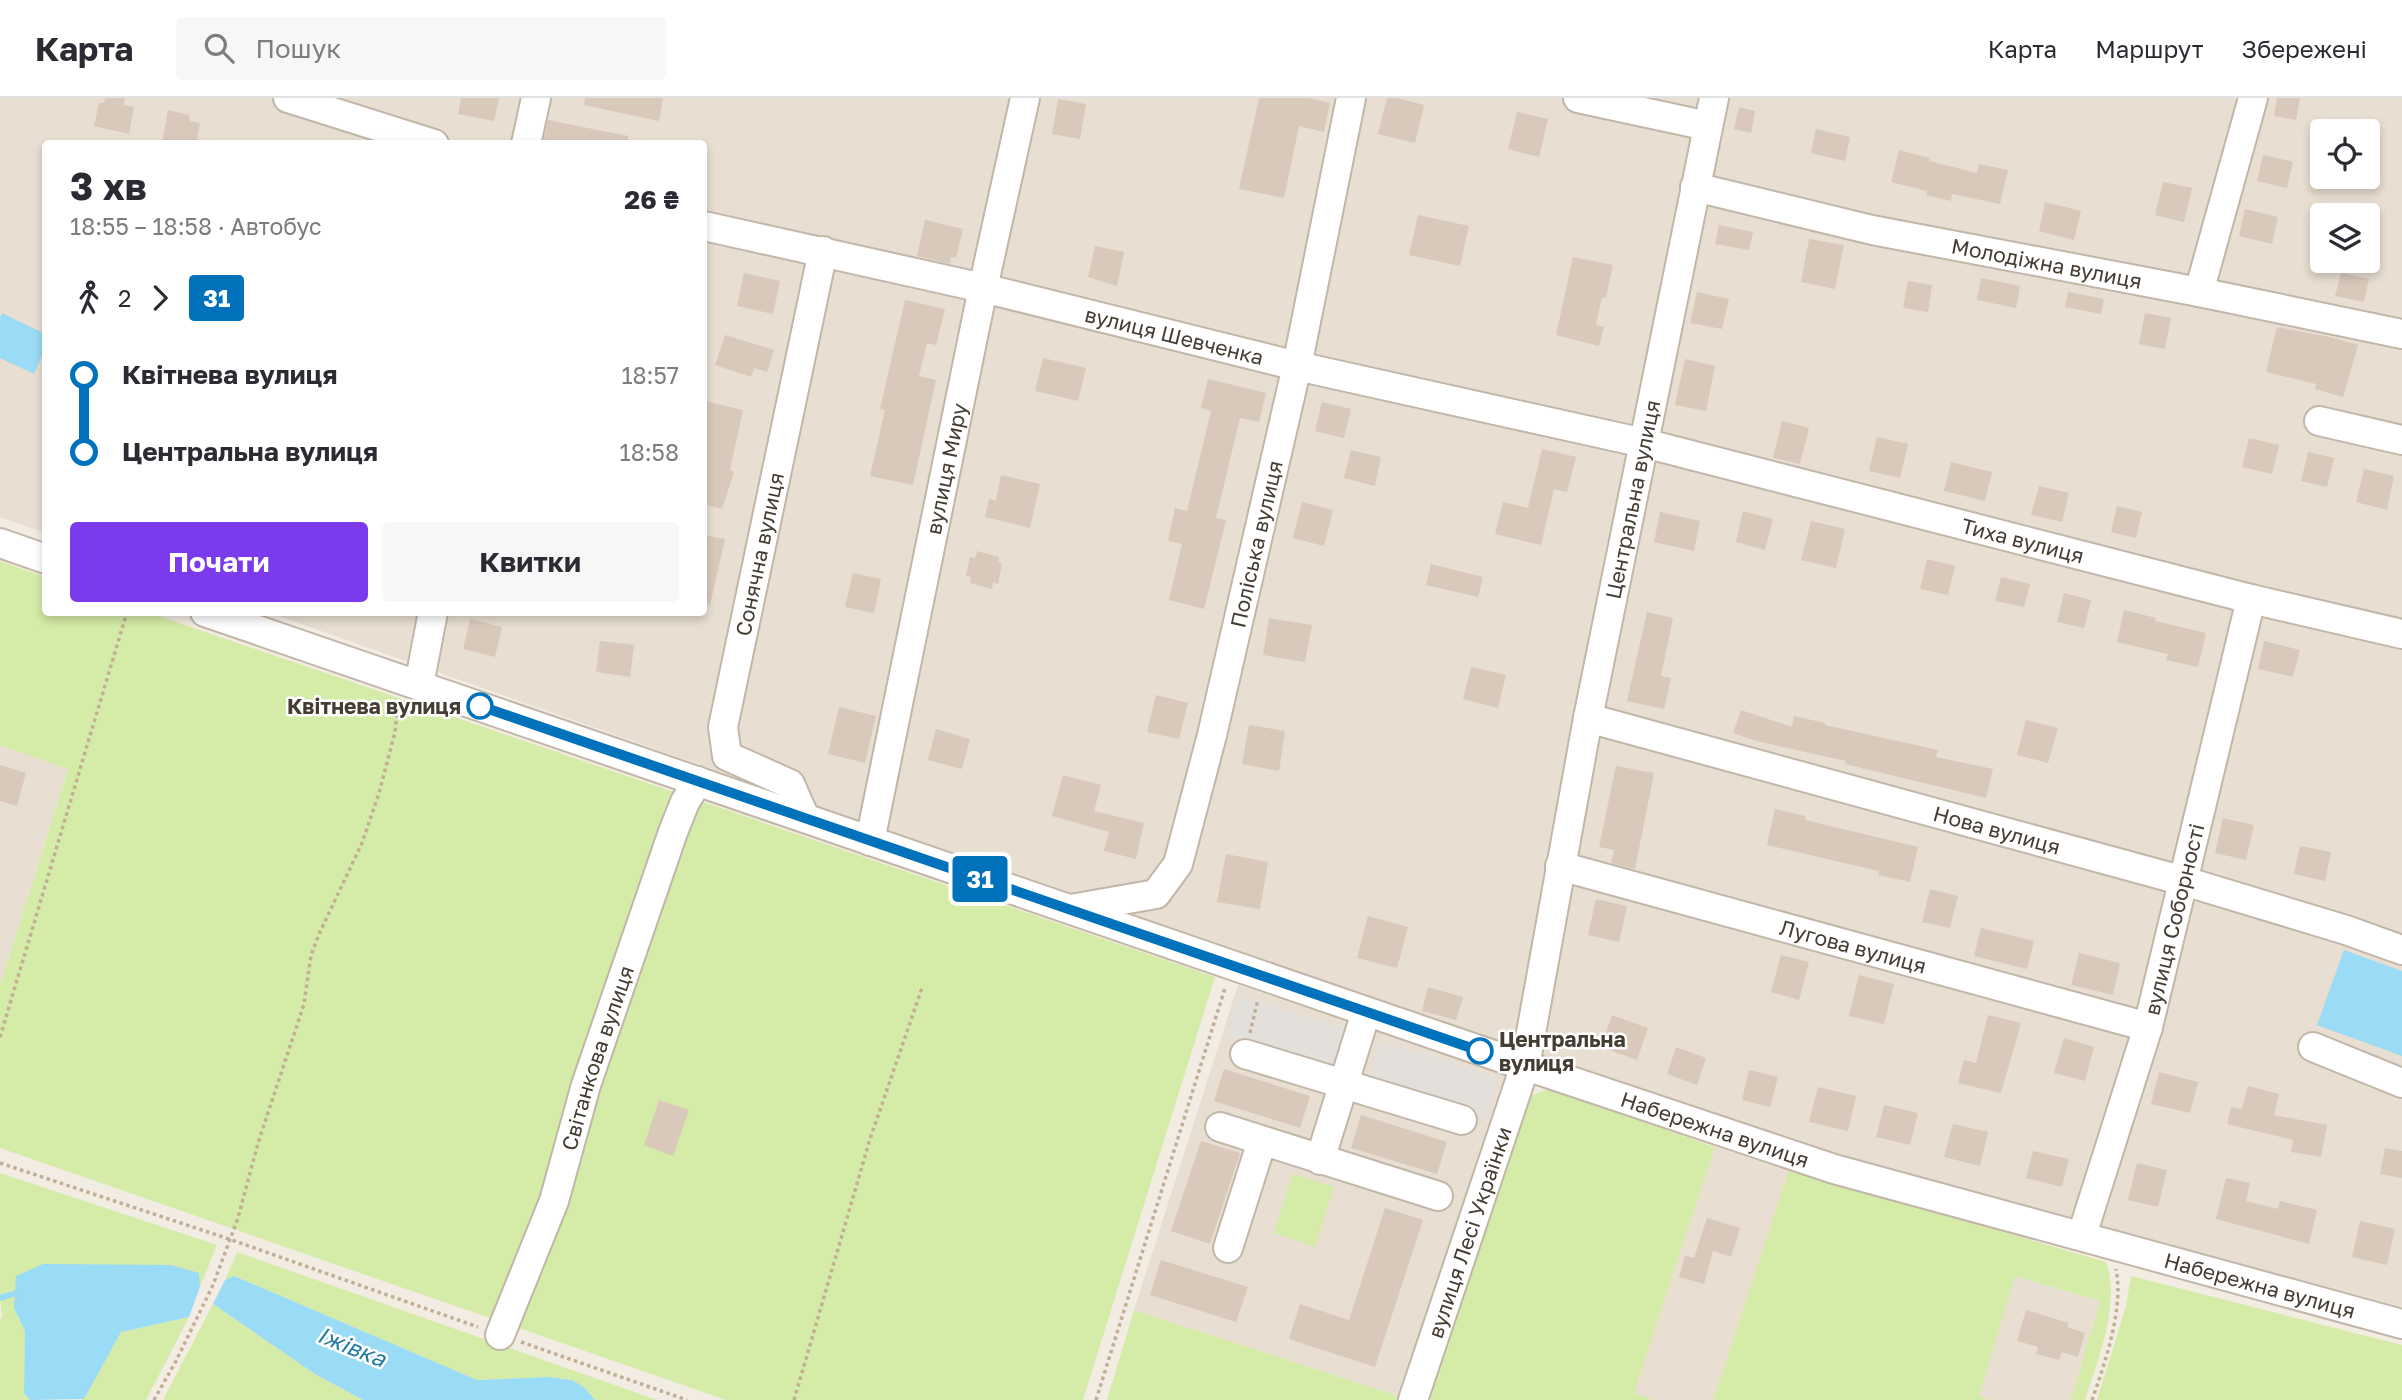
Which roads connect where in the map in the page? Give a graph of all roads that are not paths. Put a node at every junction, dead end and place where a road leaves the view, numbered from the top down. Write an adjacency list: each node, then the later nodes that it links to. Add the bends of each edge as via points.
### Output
1 (288, 98): 9 (street)
2 (536, 98): 10 (street)
3 (1025, 98): 14 (street, вулиця Миру)
4 (1351, 98): 17 (street, Поліська вулиця)
5 (1578, 98): 8 (street)
6 (1714, 98): 8 (street, Центральна вулиця)
7 (2253, 98): 15 (street)
8 (1708, 126): 11 (street, Центральна вулиця)
9 (421, 140)
10 (527, 140)
11 (1695, 187): 15 (street, Молодіжна вулиця, via 1872,230); 20 (street, Центральна вулиця)
12 (707, 227): 13 (street, вулиця Шевченка)
13 (823, 251): 14 (street, вулиця Шевченка); 30 (street, Сонячна вулиця, via 723,727 727,756 790,784)
14 (983, 288): 17 (street, вулиця Шевченка); 31 (street, вулиця Миру)
15 (2199, 292): 16 (street, Молодіжна вулиця)
16 (2402, 334)
17 (1297, 366): 20 (street, вулиця Шевченка); 34 (street, Поліська вулиця, via 1178,864 1156,894)
18 (2319, 421): 19 (street)
19 (2402, 440)
20 (1644, 443): 23 (street, Тиха вулиця); 28 (street, Центральна вулиця)
21 (0, 543): 22 (street)
22 (42, 558)
23 (2250, 599): 26 (street, Тиха вулиця); 33 (street, вулиця Соборності)
24 (217, 616): 27 (street, Набережна вулиця)
25 (432, 616): 27 (street)
26 (2402, 634)
27 (410, 682): 29 (street, Набережна вулиця)
28 (1588, 718): 32 (street, Центральна вулиця); 33 (street, Нова вулиця)
29 (698, 781): 30 (street, Набережна вулиця); 51 (street, Світанкова вулиця, via 673,832 586,1085 554,1201)
30 (805, 818): 31 (street, Набережна вулиця)
31 (870, 841): 34 (street, Набережна вулиця)
32 (1560, 866): 37 (street, Лугова вулиця); 40 (street, Центральна вулиця)
33 (2184, 881): 35 (street, Нова вулиця); 37 (street, вулиця Соборності)
34 (1068, 909): 36 (street, Набережна вулиця)
35 (2402, 950)
36 (1366, 1012): 40 (street, Набережна вулиця); 42 (street)
37 (2148, 1027): 48 (street, вулиця Соборності)
38 (2313, 1046): 41 (street)
39 (1245, 1054): 42 (street)
40 (1525, 1066): 48 (street, Набережна вулиця, via 1834,1169); 52 (street, вулиця Лесі Українки)
41 (2402, 1083)
42 (1343, 1084): 43 (street); 46 (street)
43 (1462, 1120)
44 (1220, 1127): 45 (street)
45 (1262, 1141): 46 (street); 49 (street)
46 (1320, 1160): 47 (street)
47 (1438, 1196)
48 (2094, 1238): 50 (street, Набережна вулиця)
49 (1228, 1248)
50 (2402, 1324)
51 (500, 1335)
52 (1413, 1400)

